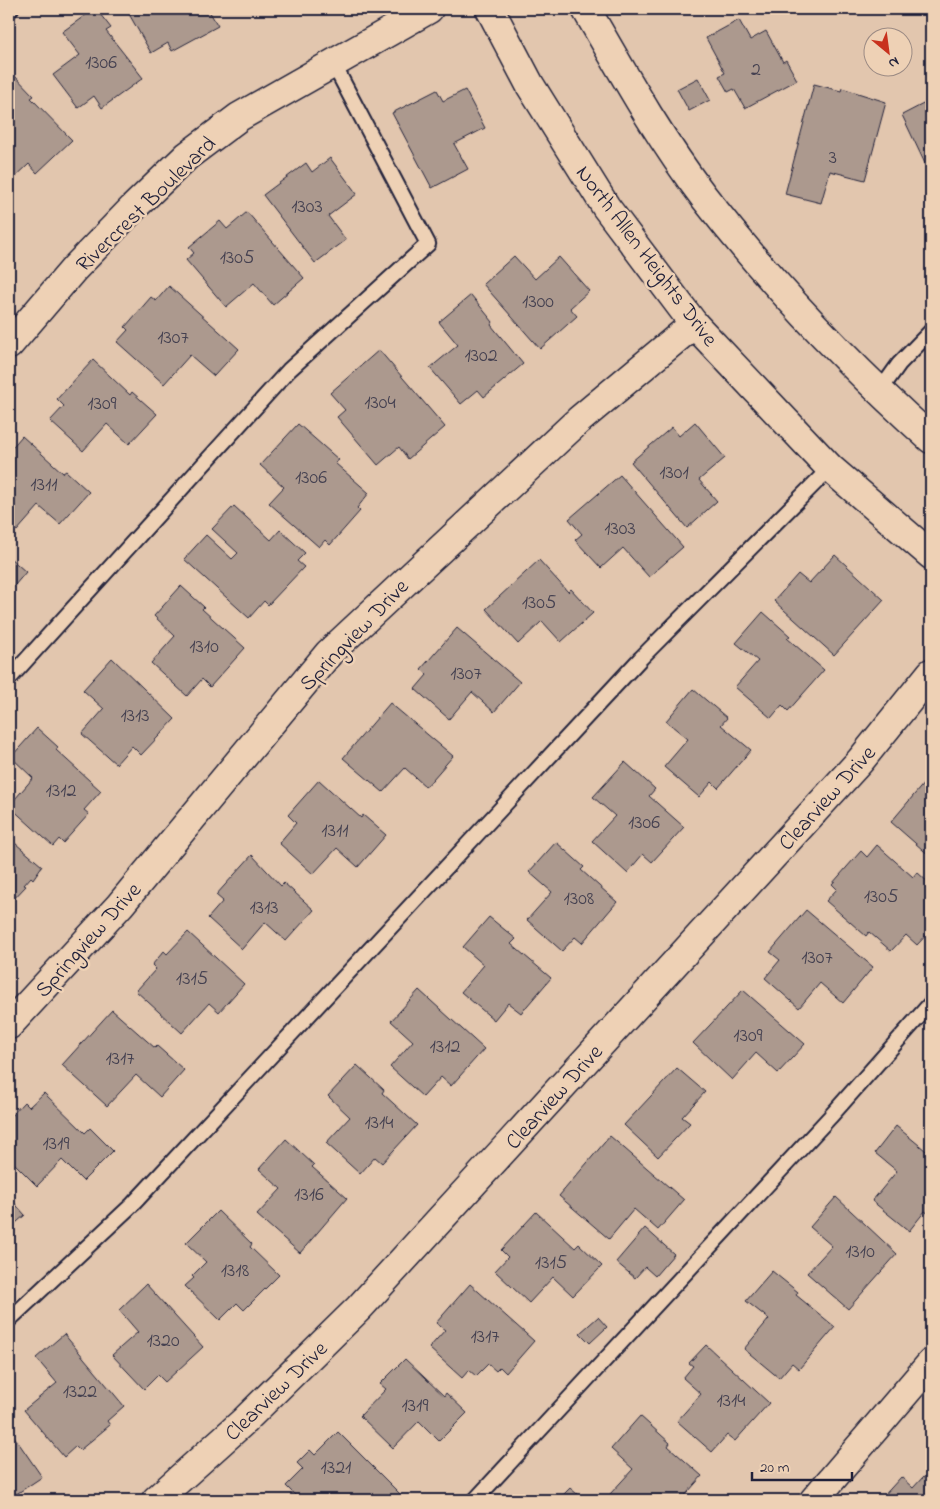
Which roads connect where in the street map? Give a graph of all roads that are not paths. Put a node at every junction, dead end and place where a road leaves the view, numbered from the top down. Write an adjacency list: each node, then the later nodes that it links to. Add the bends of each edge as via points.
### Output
1 (429, 9): 4 (street, Rivercrest Boulevard)
2 (490, 9): 5 (street, North Allen Heights Drive, via 530,85 606,207)
3 (586, 9): 8 (street, via 640,102 704,196 774,284)
4 (333, 63): 7 (street, Rivercrest Boulevard, via 239,117 187,156 81,262); 13 (lane, via 428,244 289,370)
5 (694, 324): 10 (street, North Allen Heights Drive); 15 (street, Springview Drive, via 580,420 329,653 120,905)
6 (931, 330): 8 (lane)
7 (9, 345)
8 (879, 392): 9 (street)
9 (931, 439)
10 (830, 468): 11 (street, North Allen Heights Drive); 16 (lane, via 641,658 133,1204)
11 (931, 555)
12 (931, 674): 18 (street, Clearview Drive, via 860,761 360,1308 243,1422)
13 (9, 679)
14 (931, 1003): 19 (lane, via 830,1117)
15 (9, 1025)
16 (9, 1320)
17 (931, 1363): 20 (street)
18 (156, 1500)
19 (475, 1500)
20 (814, 1500)

